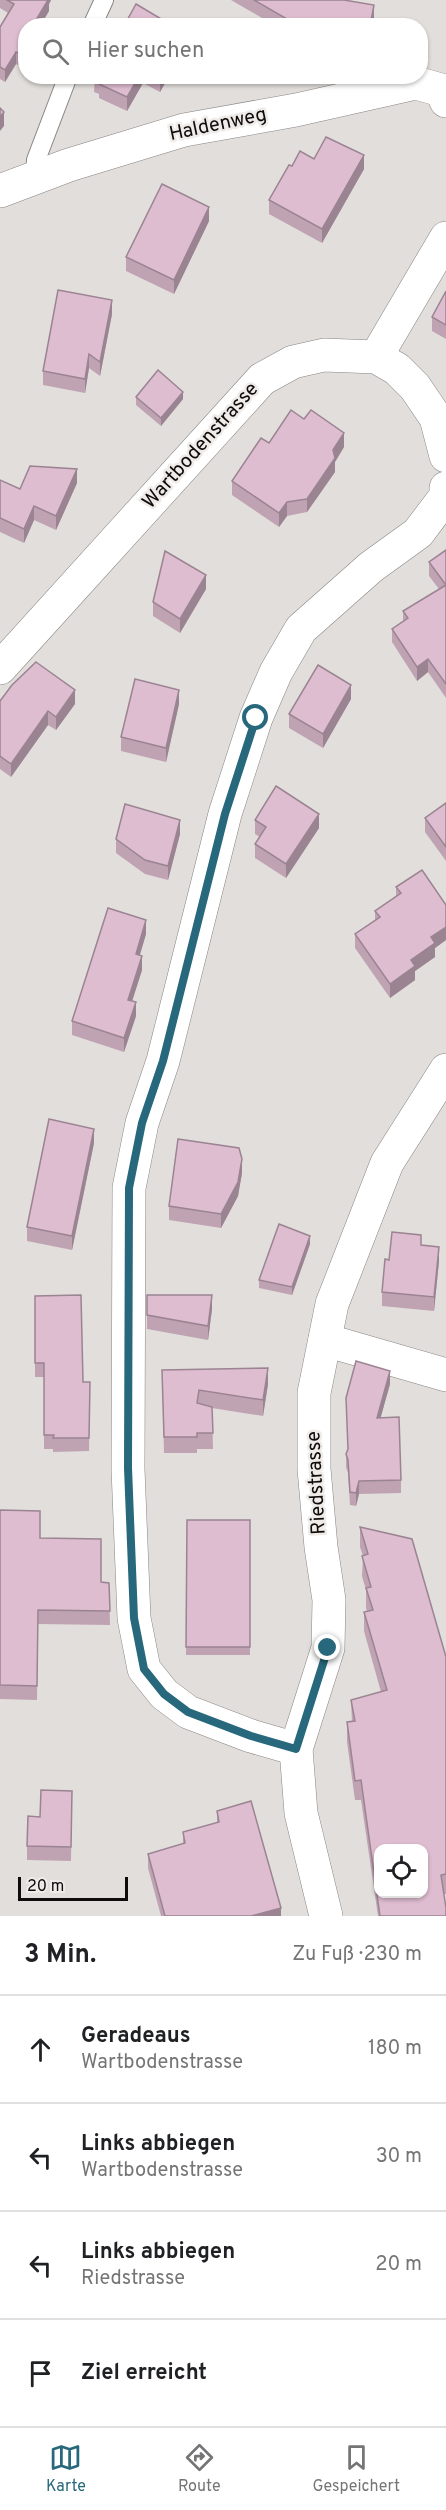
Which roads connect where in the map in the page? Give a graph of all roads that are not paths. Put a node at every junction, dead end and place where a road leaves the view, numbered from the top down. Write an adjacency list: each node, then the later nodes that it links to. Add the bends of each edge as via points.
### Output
1 (104, 0): 2 (lane)
2 (96, 18)
3 (65, 84): 7 (lane, via 36,160)
4 (412, 84): 7 (street, Haldenweg, via 184,130)
5 (419, 84): 6 (street, Haldenweg)
6 (444, 92)
7 (35, 176): 8 (street, Haldenweg)
8 (0, 190)
9 (446, 238): 10 (street)
10 (376, 357): 11 (street, via 397,369 415,387 436,418); 13 (street, Wartbodenstrasse, via 324,355 293,362 262,379)
11 (446, 456)
12 (446, 488): 17 (street, via 446,496 418,532 371,567 302,629 276,672 256,718 225,814 163,1061 142,1123 129,1188 128,1468 134,1618 144,1669 164,1694 188,1712)
13 (0, 668)
14 (446, 1070): 15 (street, Riedstrasse, via 387,1163 332,1304)
15 (325, 1340): 16 (street); 17 (street, Riedstrasse, via 314,1393 314,1470 329,1600 328,1648)
16 (446, 1376)
17 (296, 1749): 18 (street, Riedstrasse, via 301,1813)
18 (326, 1916)

